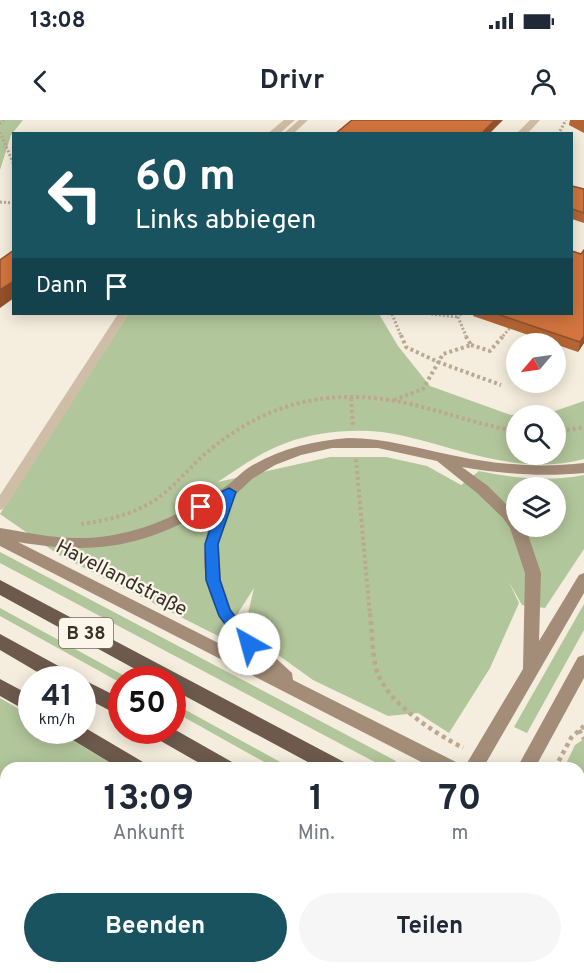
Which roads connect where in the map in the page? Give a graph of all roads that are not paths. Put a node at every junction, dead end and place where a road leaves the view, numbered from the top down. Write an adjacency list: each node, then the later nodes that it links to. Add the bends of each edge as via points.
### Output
1 (290, 120): 4 (street)
2 (304, 120): 5 (lane)
3 (535, 120): 6 (street)
4 (275, 132)
5 (289, 132)
6 (524, 132)
7 (122, 315): 11 (lane)
8 (438, 457): 9 (main road, via 523,471); 10 (main road, via 399,446 334,444 272,461); 12 (main road, via 472,479)
9 (584, 468)
10 (229, 492): 13 (main road, via 156,529 113,541 49,542); 25 (main road, via 212,544 213,580 224,612 249,644)
11 (0, 505)
12 (506, 511)
13 (0, 533)
14 (521, 537): 22 (main road, via 533,573)
15 (0, 539): 25 (main road, Havellandstraße)
16 (584, 579): 22 (main road)
17 (0, 587): 21 (highway, B 38)
18 (0, 641): 20 (highway, B 38)
19 (584, 662): 34 (main road)
20 (44, 666)
21 (146, 666)
22 (530, 670): 33 (main road)
23 (0, 687): 26 (highway)
24 (186, 687): 31 (highway, B 38)
25 (299, 690): 32 (main road, Havellandstraße)
26 (18, 698)
27 (96, 743): 29 (highway)
28 (183, 744): 30 (highway)
29 (126, 762)
30 (215, 762)
31 (326, 762)
32 (438, 762)
33 (477, 762)
34 (529, 762)

